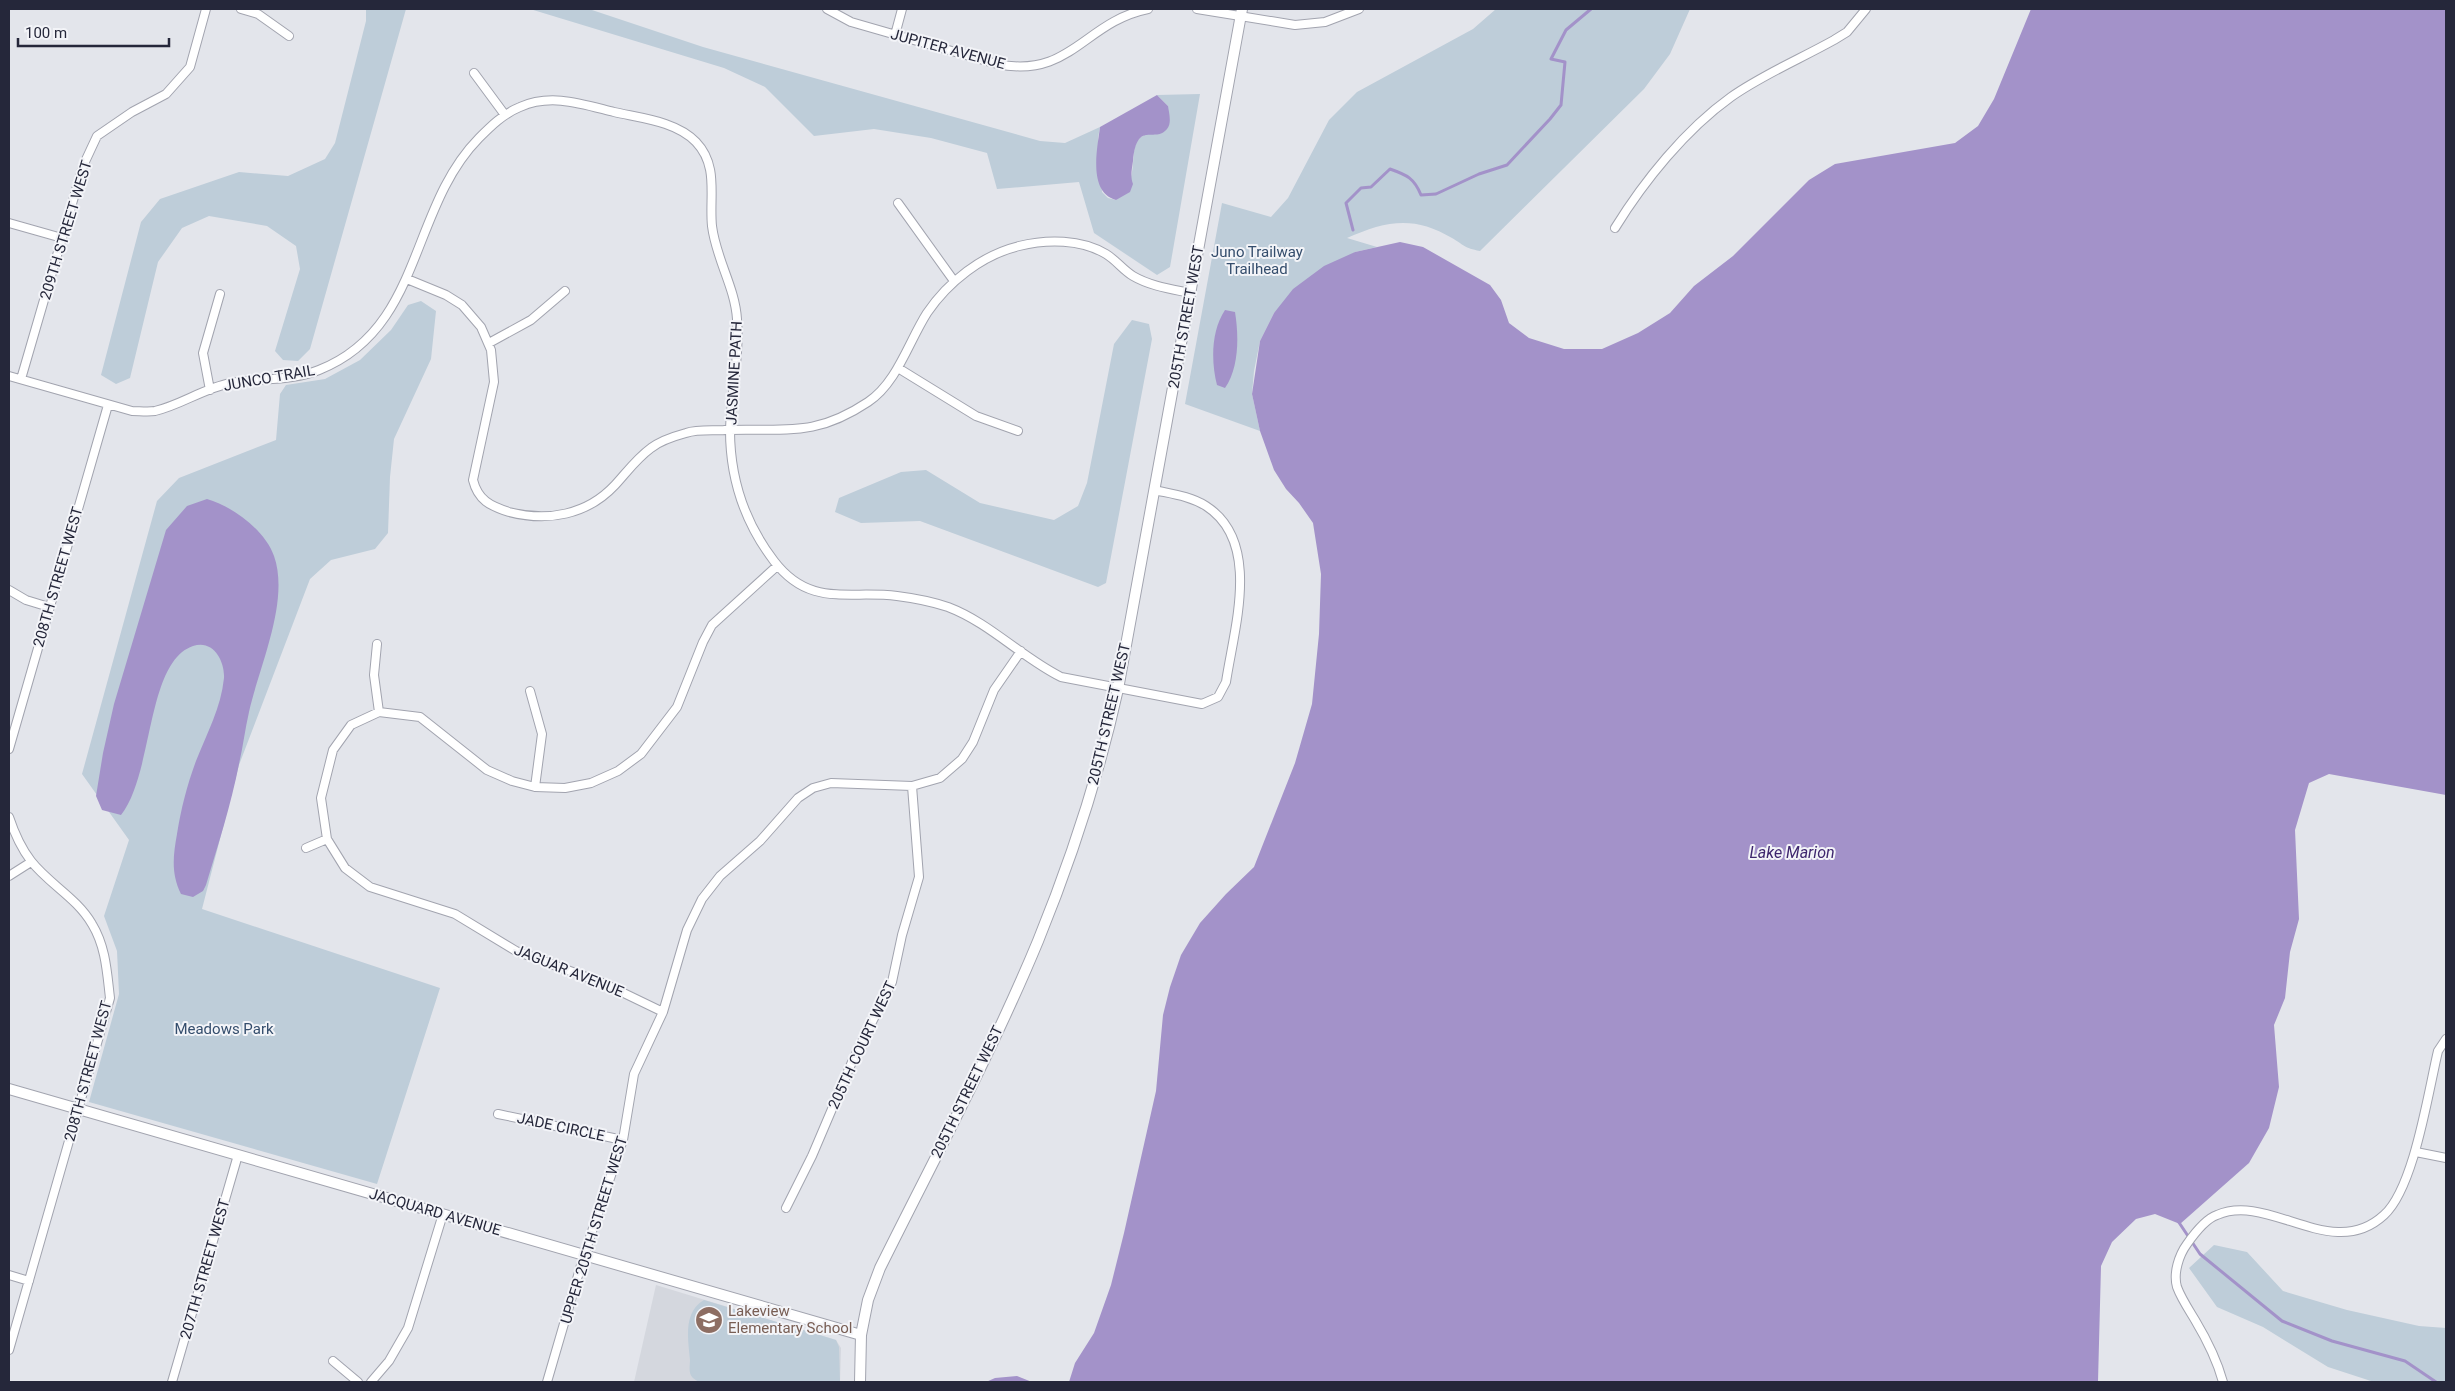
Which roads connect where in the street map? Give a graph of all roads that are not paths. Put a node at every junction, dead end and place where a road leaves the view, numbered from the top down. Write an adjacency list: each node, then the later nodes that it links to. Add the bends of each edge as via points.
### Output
1 (206, 9): 18 (street, 209TH STREET WEST, via 190,67 166,94 97,136 83,166)
2 (241, 9): 12 (street, via 258,14)
3 (828, 9): 11 (street, JUPITER AVENUE, via 851,22)
4 (902, 9): 11 (street)
5 (1148, 9): 9 (street, JUPITER AVENUE)
6 (1197, 9): 10 (street)
7 (1359, 9): 10 (street, via 1325,22 1296,25)
8 (1866, 9): 17 (street, via 1847,32 1751,84 1713,111 1642,187)
9 (1134, 10): 11 (street, JUPITER AVENUE, via 1108,24 1070,53 1036,66 997,64)
10 (1241, 12): 22 (street, 205TH STREET WEST)
11 (895, 35)
12 (289, 36)
13 (474, 72): 14 (street)
14 (504, 115): 19 (street, JASMINE PATH, via 472,145 447,180); 30 (street, JASMINE PATH, via 529,103 565,100 674,127 688,134 700,146 711,168 713,232 737,314)
15 (898, 203): 20 (street)
16 (9, 223): 18 (street)
17 (1615, 228)
18 (62, 238): 27 (street, 209TH STREET WEST)
19 (407, 279): 24 (street, via 462,305 475,318); 28 (street, JUNCO TRAIL, via 383,322 362,344 337,362 309,374 227,383)
20 (954, 282): 22 (street, via 996,254 1018,246 1059,242 1092,247 1107,254 1132,276); 25 (street, via 927,313)
21 (565, 291): 24 (street, via 531,320)
22 (1190, 293): 32 (street, 205TH STREET WEST)
23 (220, 294): 28 (street, via 203,353)
24 (489, 343): 30 (street, via 494,382 473,480 481,498 497,508 537,517 569,513 603,496 653,446 688,432)
25 (898, 368): 30 (street, via 870,400 832,423 795,431); 31 (street, via 976,416)
26 (9, 376): 27 (street, JUNCO TRAIL)
27 (21, 379): 29 (street, JUNCO TRAIL)
28 (210, 390): 29 (street, JUNCO TRAIL, via 153,412)
29 (108, 405): 35 (street, 208TH STREET WEST)
30 (730, 430): 33 (street, JASMINE PATH, via 733,467 742,504 758,538)
31 (1018, 431)
32 (1154, 490): 38 (street, 205TH STREET WEST); 38 (street, JASMINE PATH, via 1186,497 1206,506 1224,523 1236,544 1242,578 1226,682 1218,697 1202,704)
33 (778, 566): 37 (street, JASMINE PATH, via 798,584 824,595 897,596 945,606 981,623); 43 (street, via 712,625 702,642 677,707 641,754 618,771 592,783 565,788)
34 (9, 590): 35 (street, via 26,600)
35 (49, 607): 41 (street, 208TH STREET WEST)
36 (377, 644): 40 (street, via 374,675)
37 (1020, 651): 38 (street, JASMINE PATH, via 1061,677); 42 (street, UPPER 205TH STREET WEST, via 994,690 973,742 962,759 940,778)
38 (1118, 689): 63 (street, 205TH STREET WEST, via 1068,863 1038,942 880,1268 868,1300)
39 (530, 691): 43 (street, via 542,734)
40 (379, 712): 43 (street, via 420,717 487,770); 45 (street, JAGUAR AVENUE, via 352,725 333,750 320,798)
41 (9, 749)
42 (912, 786): 49 (street, UPPER 205TH STREET WEST, via 831,783 813,788 798,798 760,841 720,876 702,899 687,930); 58 (street, 205TH COURT WEST, via 919,877 892,982)
43 (535, 787)
44 (9, 817): 47 (street, 208TH STREET WEST, via 16,838)
45 (327, 839): 46 (street); 49 (street, JAGUAR AVENUE, via 345,868 370,887 455,914 516,951 605,984)
46 (306, 848)
47 (31, 862): 48 (street); 52 (street, 208TH STREET WEST, via 75,901 93,925 106,960 110,998)
48 (9, 876)
49 (663, 1012): 54 (street, UPPER 205TH STREET WEST, via 634,1074)
50 (2446, 1038): 55 (street, via 2438,1052)
51 (9, 1089): 52 (street, JACQUARD AVENUE)
52 (78, 1109): 56 (street, JACQUARD AVENUE); 62 (street, 208TH STREET WEST)
53 (498, 1114): 54 (street, JADE CIRCLE)
54 (624, 1140): 60 (street, UPPER 205TH STREET WEST)
55 (2416, 1152): 57 (street); 71 (street, via 2399,1197 2384,1216 2362,1228 2322,1232 2266,1213 2235,1210 2216,1215 2195,1233 2179,1255 2177,1286 2207,1339)
56 (238, 1155): 59 (street, JACQUARD AVENUE); 66 (street, 207TH STREET WEST)
57 (2446, 1158)
58 (786, 1208)
59 (443, 1214): 60 (street, JACQUARD AVENUE); 68 (street, via 408,1328)
60 (584, 1255): 63 (street, JACQUARD AVENUE); 69 (street, UPPER 205TH STREET WEST)
61 (9, 1275): 62 (street)
62 (29, 1281): 64 (street, 208TH STREET WEST)
63 (861, 1334): 70 (street, 205TH STREET WEST)
64 (9, 1350)
65 (333, 1361): 67 (street)
66 (172, 1382)
67 (358, 1382)
68 (372, 1382)
69 (547, 1382)
70 (860, 1382)
71 (2223, 1382)

